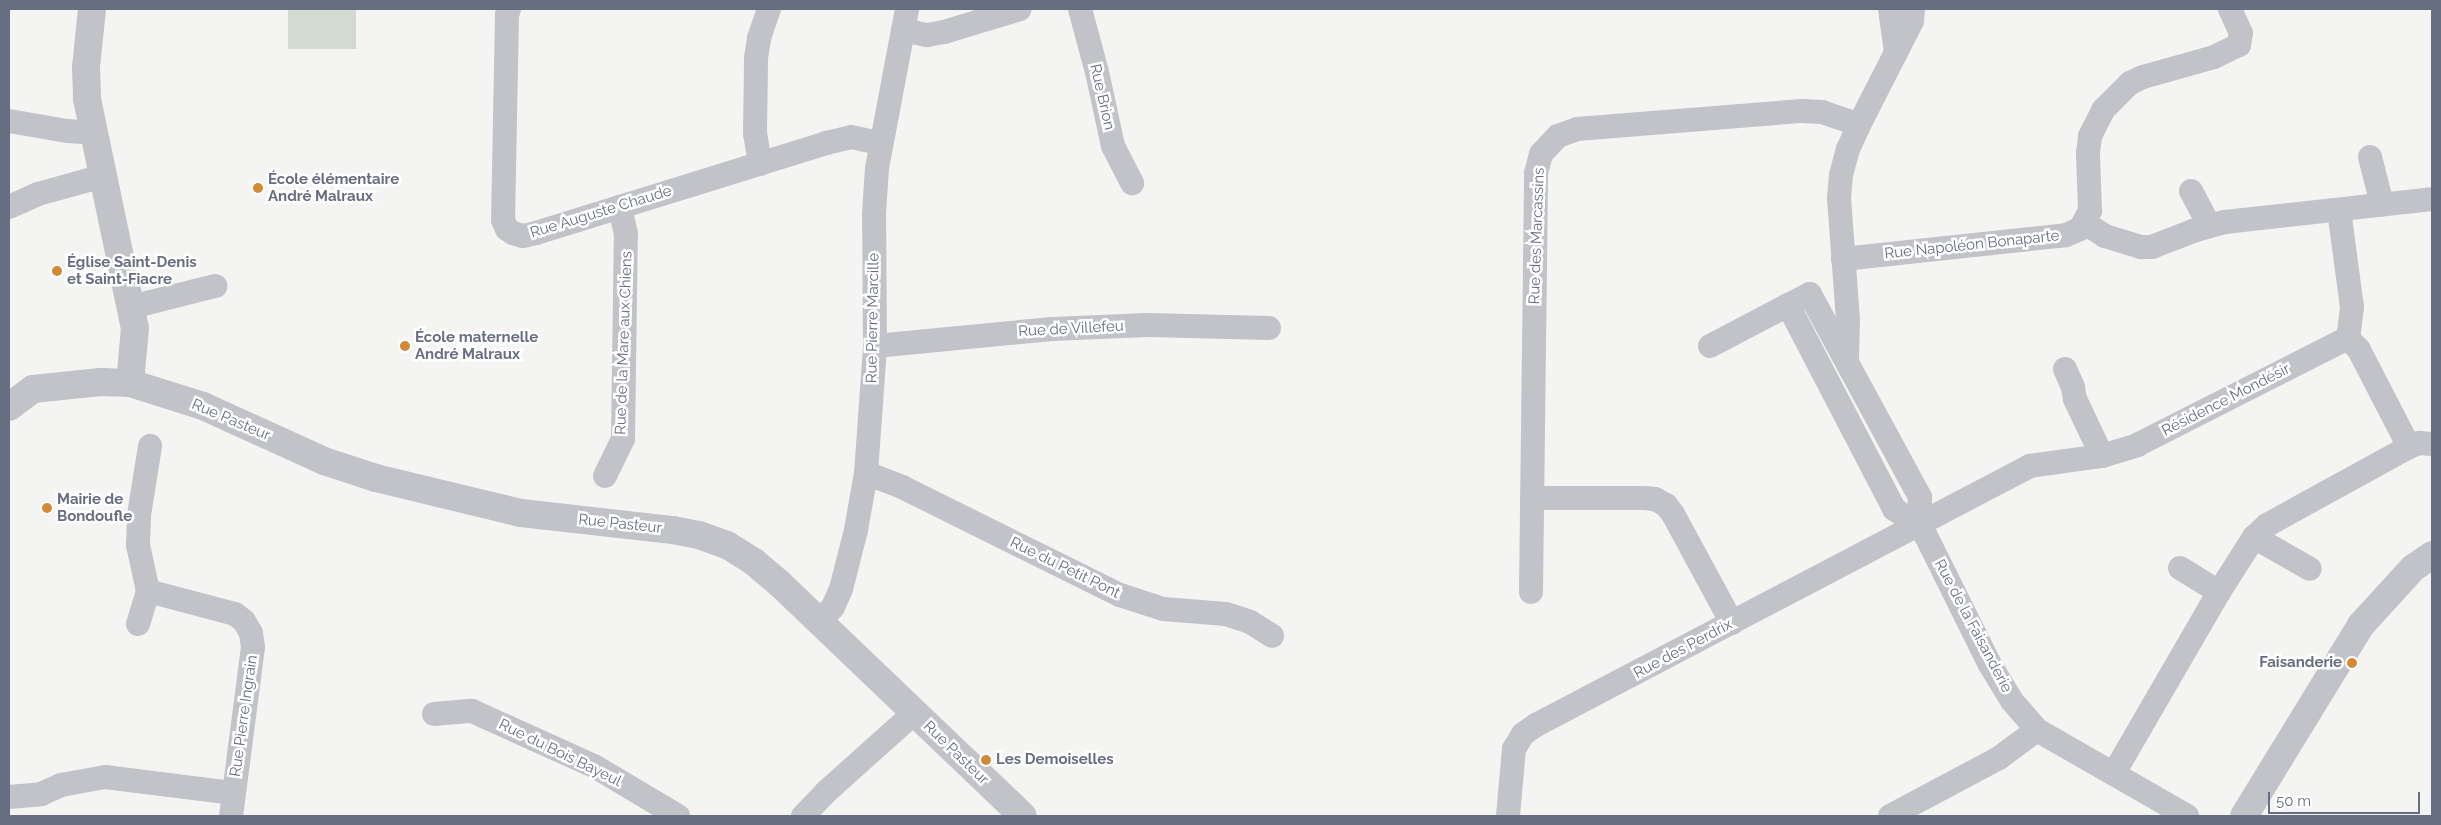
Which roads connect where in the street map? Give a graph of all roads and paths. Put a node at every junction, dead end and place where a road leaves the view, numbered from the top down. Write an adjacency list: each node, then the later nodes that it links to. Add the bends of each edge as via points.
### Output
1 (92, 9): 13 (street, via 86,67 87,99)
2 (509, 9): 23 (street, Rue Auguste Chaude, via 503,220 507,229 523,236)
3 (769, 9): 16 (street, via 756,58 755,134)
4 (1020, 9): 9 (street, via 927,35)
5 (1080, 9): 18 (street, Rue Brion, via 1113,146)
6 (1890, 9): 10 (street)
7 (1913, 9): 10 (street, Rue de la Faisanderie, via 1912,21)
8 (2230, 9): 25 (street, via 2241,32 2239,45 2214,58 2130,83 2103,110 2090,136 2091,202)
9 (905, 19): 14 (street, Rue Pierre Marcille)
10 (1896, 52): 12 (street, Rue de la Faisanderie)
11 (9, 121): 13 (street)
12 (1859, 124): 27 (street, Rue de la Faisanderie, via 1841,175 1839,198); 45 (street, Rue des Marcassins, via 1822,112 1802,111 1577,129 1558,136 1548,144 1536,173)
13 (94, 133): 17 (street)
14 (880, 143): 16 (street, Rue Auguste Chaude, via 851,137); 33 (street, Rue Pierre Marcille, via 874,214)
15 (2370, 157): 21 (street)
16 (760, 164): 23 (street, Rue Auguste Chaude)
17 (103, 176): 22 (street, via 38,194); 30 (street)
18 (1132, 183)
19 (2191, 191): 26 (street)
20 (2432, 199): 21 (street)
21 (2382, 204): 24 (street)
22 (9, 207)
23 (620, 207): 44 (street, Rue de la Mare aux Chiens, via 626,234 623,439)
24 (2339, 210): 26 (street); 32 (street, via 2352,307)
25 (2085, 223): 26 (street, via 2106,236 2141,247 2152,247); 27 (street, Rue Napoléon Bonaparte, via 2066,235)
26 (2209, 226)
27 (1843, 258): 35 (street, Rue de la Faisanderie, via 1848,320)
28 (215, 286): 30 (street)
29 (1788, 305): 34 (street, Rue de la Faisanderie); 35 (street, Rue de la Faisanderie, via 1810,294); 39 (street, Rue de la Faisanderie)
30 (130, 307): 37 (street, via 135,337)
31 (1269, 328): 33 (street, Rue de Villefeu, via 1147,325 1052,329)
32 (2348, 338): 41 (street); 42 (street, Résidence Mondésir, via 2137,445)
33 (875, 346): 43 (street, Rue Pierre Marcille)
34 (1710, 346)
35 (1847, 362): 39 (street, Rue de la Faisanderie); 46 (street, Rue de la Faisanderie, via 1920,497)
36 (2065, 369): 42 (street, via 2075,399)
37 (130, 383): 38 (street, Rue Pasteur, via 101,382 33,389); 54 (street, Rue Pasteur, via 203,406 324,460 376,478 521,513 673,530 718,542 754,562)
38 (16, 401)
39 (1846, 414): 46 (street, Rue de la Faisanderie, via 1894,509)
40 (150, 446): 51 (street, via 139,515 138,545)
41 (2421, 446): 47 (street, via 2266,525)
42 (2102, 456): 46 (street, Résidence Mondésir, via 2030,466)
43 (866, 473): 54 (street, Rue Pierre Marcille, via 842,589 834,607); 57 (street, Rue du Petit Pont, via 902,487 1120,595 1163,609 1226,614 1250,622)
44 (605, 476)
45 (1532, 498): 52 (street, Rue des Marcassins); 55 (street, via 1644,498 1666,505 1674,514)
46 (1919, 525): 55 (street, Rue des Perdrix); 60 (street, Rue de la Faisanderie, via 1989,663 2012,700)
47 (2254, 537): 50 (street); 53 (street)
48 (2432, 554): 71 (street, via 2413,568 2360,625)
49 (2180, 568): 53 (street)
50 (2310, 569)
51 (148, 590): 56 (street); 63 (street, Rue Pierre Ingrain, via 235,614 251,633 253,647)
52 (1531, 592)
53 (2219, 592): 61 (street)
54 (820, 621): 58 (street, Rue Pasteur)
55 (1732, 623): 68 (street, Rue des Perdrix, via 1523,734 1514,749)
56 (138, 624)
57 (1272, 636)
58 (914, 713): 66 (street); 67 (street, Rue Pasteur)
59 (434, 714): 65 (street, Rue du Bois Bayeul, via 472,711 594,766)
60 (2037, 730): 61 (street, Rue de la Faisanderie); 64 (street)
61 (2114, 772): 70 (street, Rue de la Faisanderie)
62 (9, 797): 63 (street, Rue Pierre Ingrain, via 41,794 61,785 105,777)
63 (232, 805)
64 (1927, 808): 69 (street)
65 (678, 816)
66 (803, 816)
67 (1023, 816)
68 (1508, 816)
69 (1890, 816)
70 (2187, 816)
71 (2244, 816)

